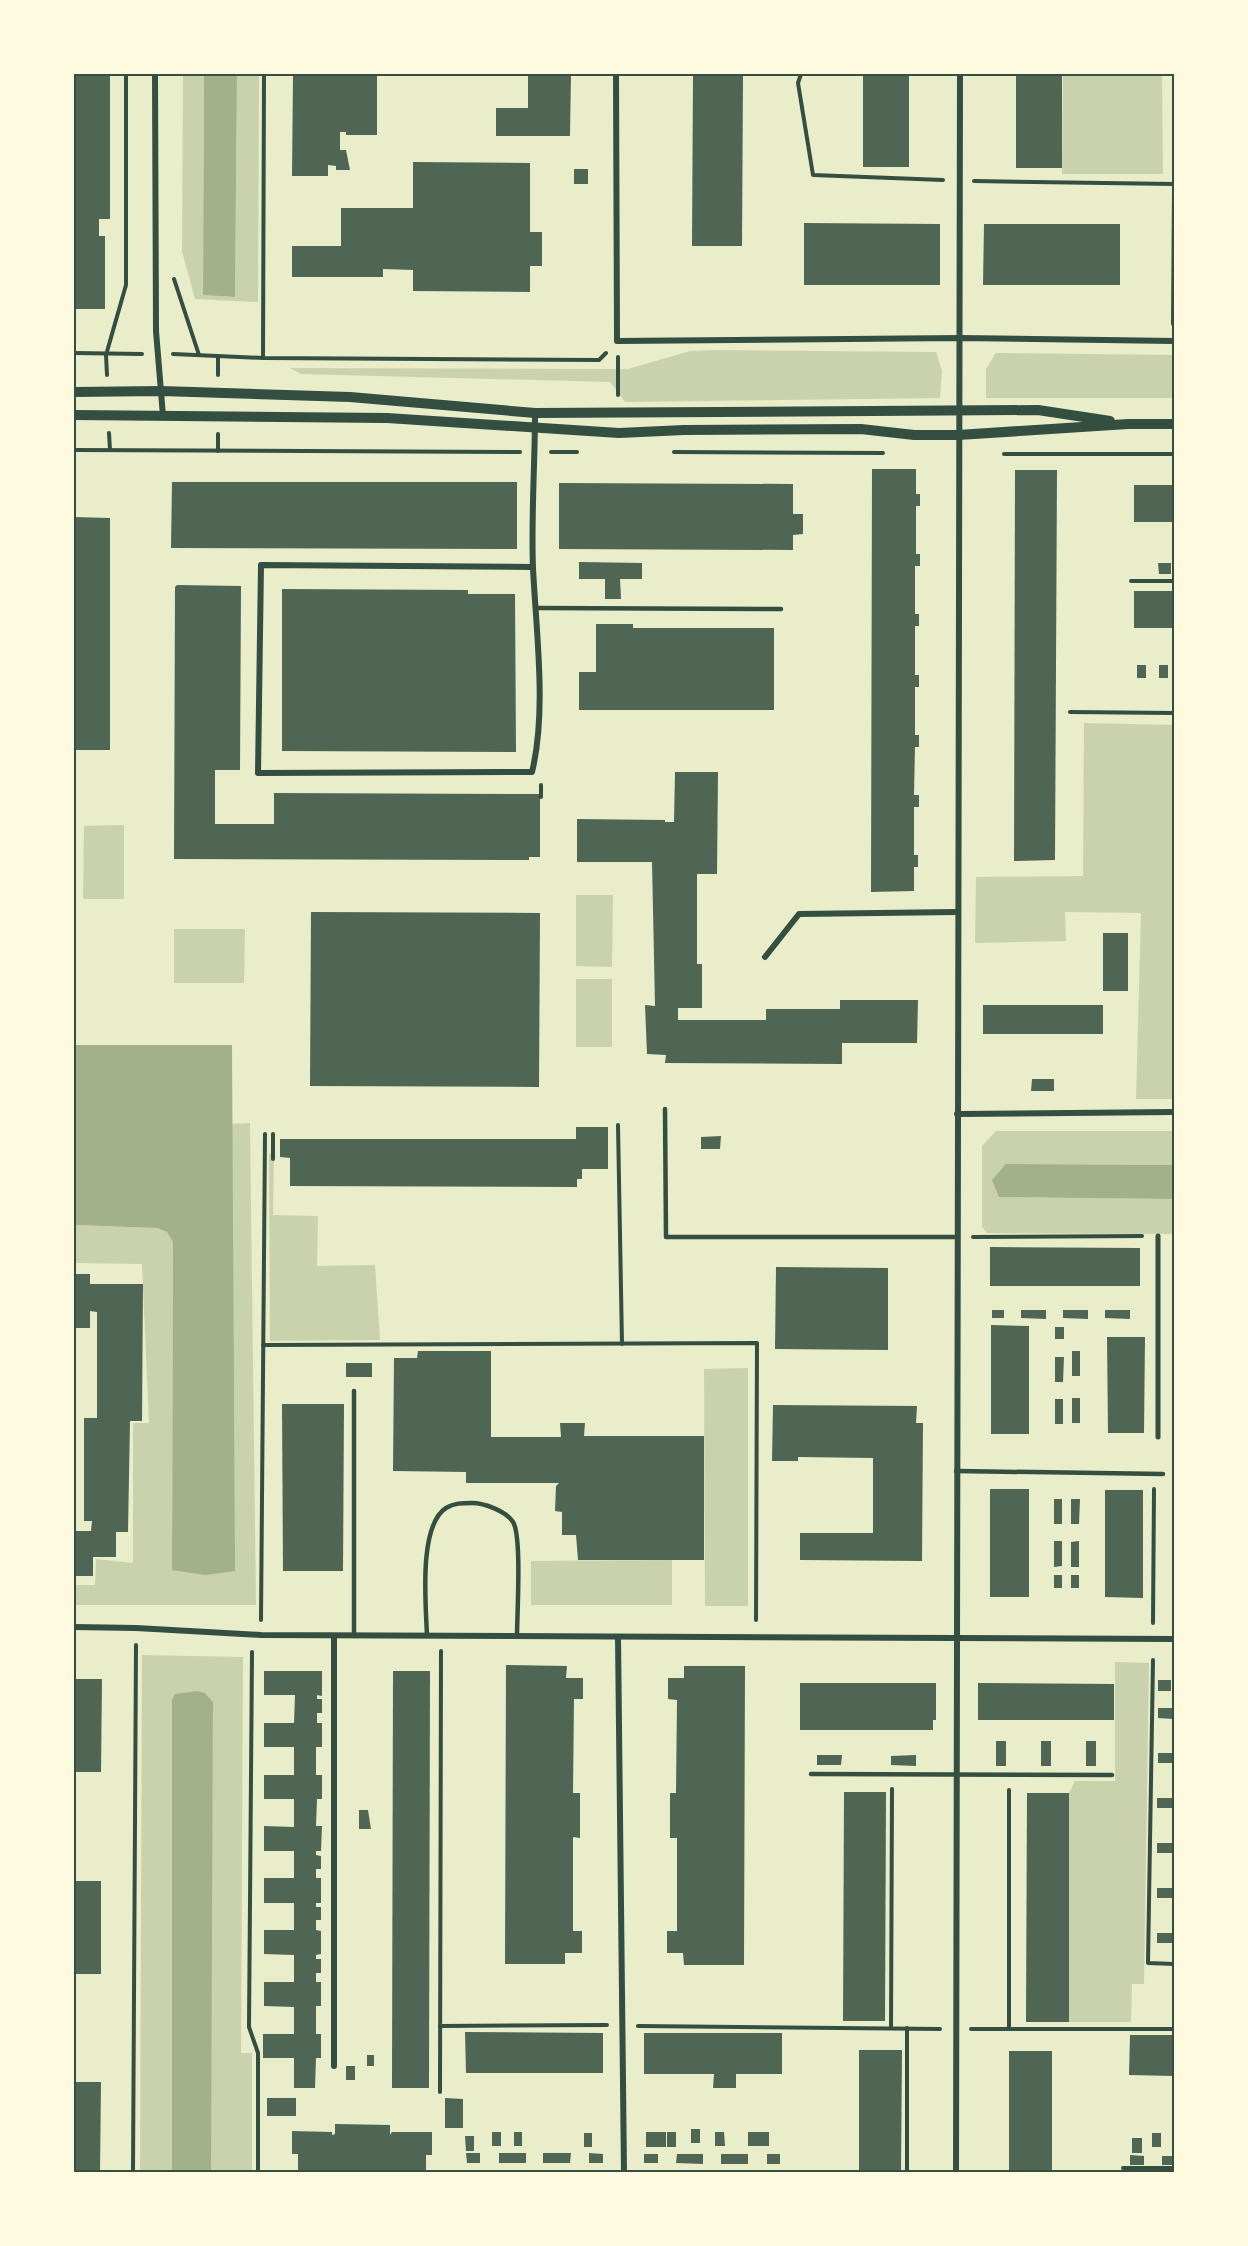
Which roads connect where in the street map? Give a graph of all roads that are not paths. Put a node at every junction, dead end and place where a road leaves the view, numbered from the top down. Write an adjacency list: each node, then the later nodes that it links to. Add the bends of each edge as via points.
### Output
1 (155, 74): 6 (street, via 157,353)
2 (616, 74): 4 (street, via 618,342)
3 (960, 74): 4 (street)
4 (960, 338): 5 (street); 8 (street)
5 (1174, 341)
6 (161, 391): 7 (street); 9 (street, via 350,397); 11 (street)
7 (74, 392)
8 (959, 409): 9 (street); 12 (street, via 1038,410); 15 (street)
9 (536, 413): 14 (street)
10 (74, 415): 11 (street)
11 (163, 416): 14 (street, via 387,418)
12 (1128, 424): 13 (street); 15 (street)
13 (1174, 424)
14 (535, 429): 15 (street, via 619,433 861,429); 16 (street)
15 (958, 435): 19 (street)
16 (533, 567): 17 (street); 17 (street, via 261,565 258,773 532,772 538,748)
17 (537, 608): 18 (lane)
18 (781, 609)
19 (957, 912): 20 (street, via 799,914); 23 (street)
20 (765, 957)
21 (665, 1109): 25 (lane, via 666,1238)
22 (1174, 1112): 23 (street)
23 (957, 1114): 25 (street)
24 (1158, 1236): 27 (street)
25 (957, 1237): 28 (street)
26 (354, 1391): 32 (lane)
27 (1158, 1437)
28 (956, 1471): 29 (lane); 36 (street)
29 (1163, 1474)
30 (74, 1627): 31 (street)
31 (334, 1636): 32 (street); 41 (street)
32 (354, 1636): 33 (street)
33 (427, 1636): 34 (street); 34 (lane, via 426,1558 435,1520 444,1509 458,1503 477,1503 513,1522 517,1540)
34 (517, 1636): 35 (street)
35 (618, 1637): 36 (street); 42 (street)
36 (956, 1638): 37 (street); 39 (street)
37 (1174, 1639)
38 (811, 1774): 39 (lane)
39 (956, 1774): 40 (lane); 43 (street)
40 (1112, 1775)
41 (334, 2066)
42 (624, 2172)
43 (956, 2172)

